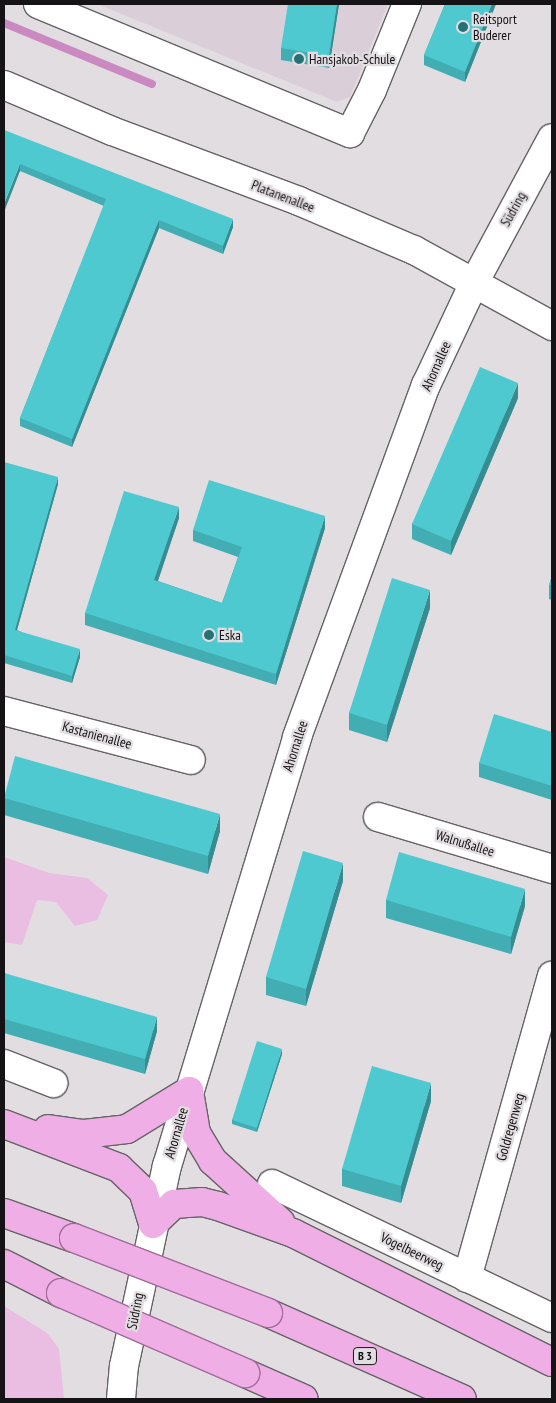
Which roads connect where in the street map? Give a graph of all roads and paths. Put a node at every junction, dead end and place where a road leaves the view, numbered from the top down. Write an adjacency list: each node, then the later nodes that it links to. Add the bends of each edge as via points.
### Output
1 (38, 4): 2 (street, via 350,133 372,90)
2 (407, 4)
3 (4, 85): 5 (street, Platanenallee, via 112,131 299,201 414,250)
4 (552, 138): 5 (street, Südring)
5 (475, 281): 6 (street, Platanenallee); 14 (street, Ahornallee, via 426,385 297,737)
6 (552, 326)
7 (4, 710): 8 (street, Kastanienallee)
8 (191, 760)
9 (378, 818): 10 (street, Walnußallee)
10 (552, 869)
11 (552, 976): 21 (street, Goldregenweg)
12 (4, 1064): 13 (street)
13 (53, 1083)
14 (189, 1091): 15 (highway, via 127,1129 84,1134); 18 (street, Ahornallee); 19 (highway, via 196,1133 213,1161)
15 (4, 1124): 18 (highway, via 119,1168 143,1191)
16 (272, 1184): 21 (street, Vogelbeerweg)
17 (4, 1212): 26 (highway, B 3, bridge, via 268,1313)
18 (153, 1224): 19 (highway, via 174,1204 202,1202); 24 (street, Südring, via 124,1366)
19 (293, 1233): 23 (highway)
20 (4, 1264): 25 (highway, bridge, via 61,1293)
21 (467, 1278): 22 (street, Vogelbeerweg)
22 (552, 1318)
23 (552, 1362)
24 (122, 1399)
25 (304, 1399)
26 (462, 1399)

